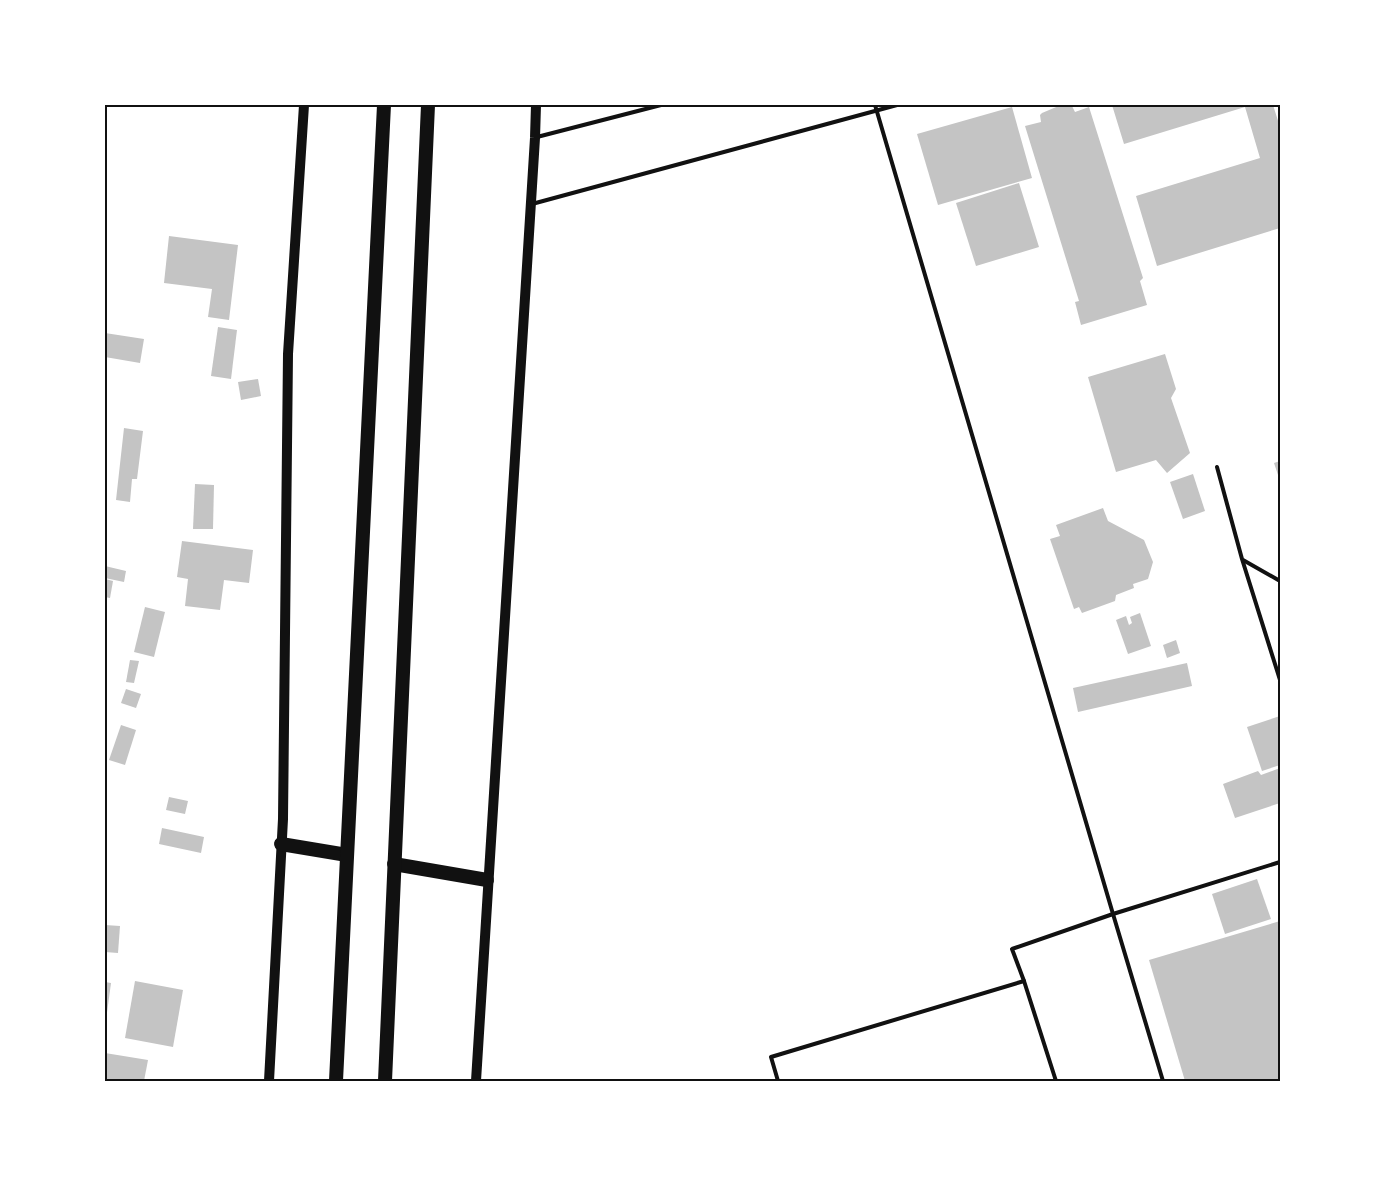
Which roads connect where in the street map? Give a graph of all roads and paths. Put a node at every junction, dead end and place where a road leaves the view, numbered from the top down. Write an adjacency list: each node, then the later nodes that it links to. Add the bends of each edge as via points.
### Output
1 (304, 105): 15 (main road, via 288,354)
2 (384, 105): 16 (highway)
3 (428, 105): 18 (highway)
4 (536, 105): 9 (main road)
5 (661, 105): 9 (lane)
6 (875, 105): 8 (lane)
7 (898, 105): 8 (lane)
8 (877, 111): 10 (lane); 20 (lane)
9 (535, 138): 10 (main road)
10 (530, 205): 19 (main road)
11 (1217, 467): 12 (lane)
12 (1242, 559): 13 (lane); 14 (lane)
13 (1280, 581)
14 (1280, 680)
15 (281, 844): 16 (highway); 22 (main road)
16 (347, 855): 23 (highway)
17 (1280, 862): 20 (lane)
18 (394, 864): 19 (highway); 24 (highway)
19 (487, 880): 25 (main road)
20 (1114, 914): 21 (lane, via 1012,950); 28 (lane)
21 (1024, 981): 26 (lane, via 771,1057); 27 (lane)
22 (269, 1081)
23 (336, 1081)
24 (384, 1081)
25 (476, 1081)
26 (778, 1081)
27 (1056, 1081)
28 (1163, 1081)

